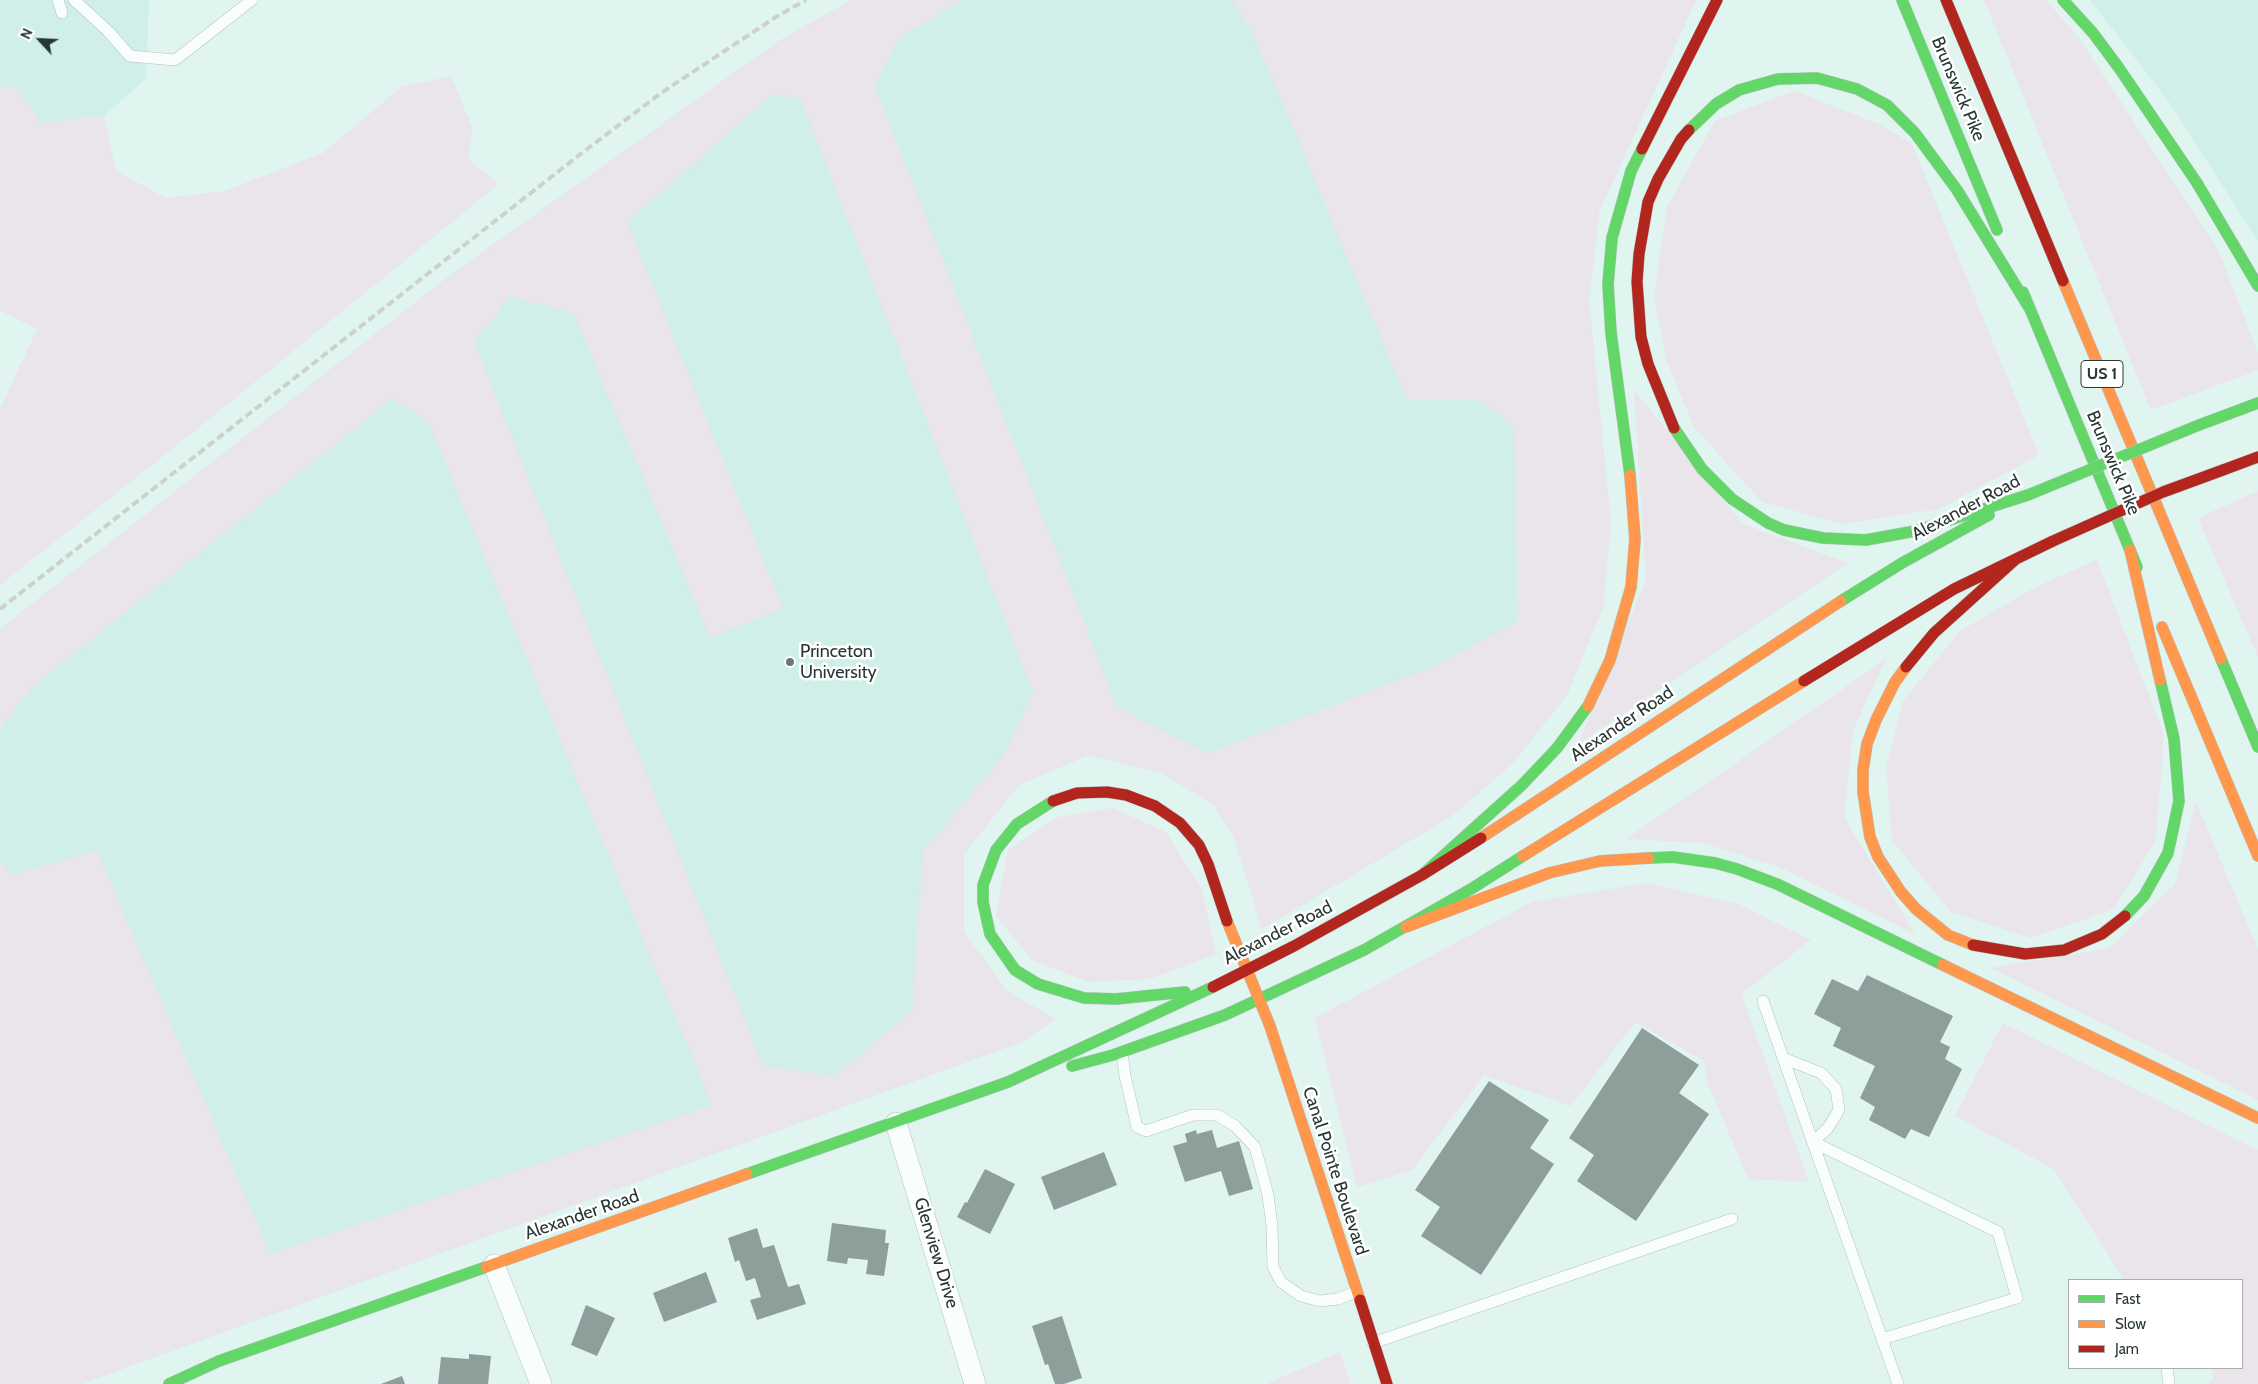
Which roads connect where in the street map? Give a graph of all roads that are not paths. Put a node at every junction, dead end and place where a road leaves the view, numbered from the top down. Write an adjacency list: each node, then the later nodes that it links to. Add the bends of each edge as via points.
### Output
1 (58, 0): 8 (lane)
2 (74, 0): 3 (lane, via 130,56 175,60)
3 (252, 0)
4 (1717, 0): 18 (main road, via 1632,171 1612,238 1608,284 1611,333 1632,490 1635,539 1631,587 1610,660 1587,707 1557,748 1522,785)
5 (1902, 0): 10 (main road, Brunswick Pike / US 1)
6 (1946, 0): 16 (main road, Brunswick Pike / US 1)
7 (2063, 0): 9 (main road, via 2119,68 2197,183)
8 (62, 13)
9 (2257, 282)
10 (2030, 309): 13 (main road, via 1956,190 1916,133 1886,105 1836,82 1817,78 1778,79 1739,90 1716,104 1682,138 1648,202 1637,282 1641,337 1648,364 1676,432 1702,469 1732,499 1784,530 1823,538 1866,540 1915,531); 14 (main road, Brunswick Pike / US 1)
11 (2258, 403): 13 (main road, Alexander Road, bridge)
12 (2258, 458): 15 (main road, Alexander Road, bridge, via 2163,492)
13 (2028, 495): 18 (main road, Alexander Road, via 1850,595)
14 (2130, 550): 15 (main road, via 2174,739 2179,801 2173,835 2154,881 2120,922 2102,934 2064,950 2025,954 1964,942 1948,935 1916,909 1878,857 1870,837 1863,792 1867,744 1895,682 1934,633); 17 (main road, Brunswick Pike / US 1)
15 (2016, 559): 19 (main road, Alexander Road, via 1954,589 1898,622)
16 (2258, 747)
17 (2258, 856)
18 (1422, 875): 20 (main road, Alexander Road)
19 (1406, 927): 22 (main road, Alexander Road); 27 (main road, via 1549,873 1600,861 1673,857 1715,863 1777,884)
20 (1246, 970): 21 (main road, Alexander Road); 21 (main road, Canal Pointe Boulevard, via 1204,853 1180,823 1155,806 1116,794 1077,793 1044,805 1005,837 989,867 983,885 983,902 990,934 1015,970 1038,984 1084,998 1116,999); 22 (main road, Canal Pointe Boulevard)
21 (1206, 990): 26 (main road, Alexander Road)
22 (1260, 1000): 24 (main road, Alexander Road); 32 (main road, Canal Pointe Boulevard)
23 (1763, 1002): 25 (lane)
24 (1122, 1052): 26 (main road, Alexander Road); 32 (lane, via 1137,1127 1146,1131 1193,1115 1217,1115 1235,1126 1254,1147 1268,1195 1273,1267 1281,1282 1301,1296 1320,1301)
25 (1783, 1058): 29 (lane); 29 (lane, via 1821,1073 1836,1089 1839,1110 1828,1128)
26 (1008, 1082): 28 (main road, Alexander Road)
27 (2258, 1118)
28 (896, 1123): 31 (main road, Alexander Road); 38 (street, Glenview Drive)
29 (1813, 1142): 33 (lane); 33 (lane, via 1998,1232 2017,1298)
30 (1732, 1219): 34 (lane)
31 (494, 1265): 36 (main road, Alexander Road, via 219,1361); 37 (street)
32 (1356, 1292): 34 (main road, Canal Pointe Boulevard)
33 (1882, 1339): 40 (lane)
34 (1373, 1343): 39 (main road, Canal Pointe Boulevard)
35 (2167, 1369): 41 (lane)
36 (169, 1384)
37 (541, 1384)
38 (975, 1384)
39 (1386, 1384)
40 (1898, 1384)
41 (2170, 1384)

